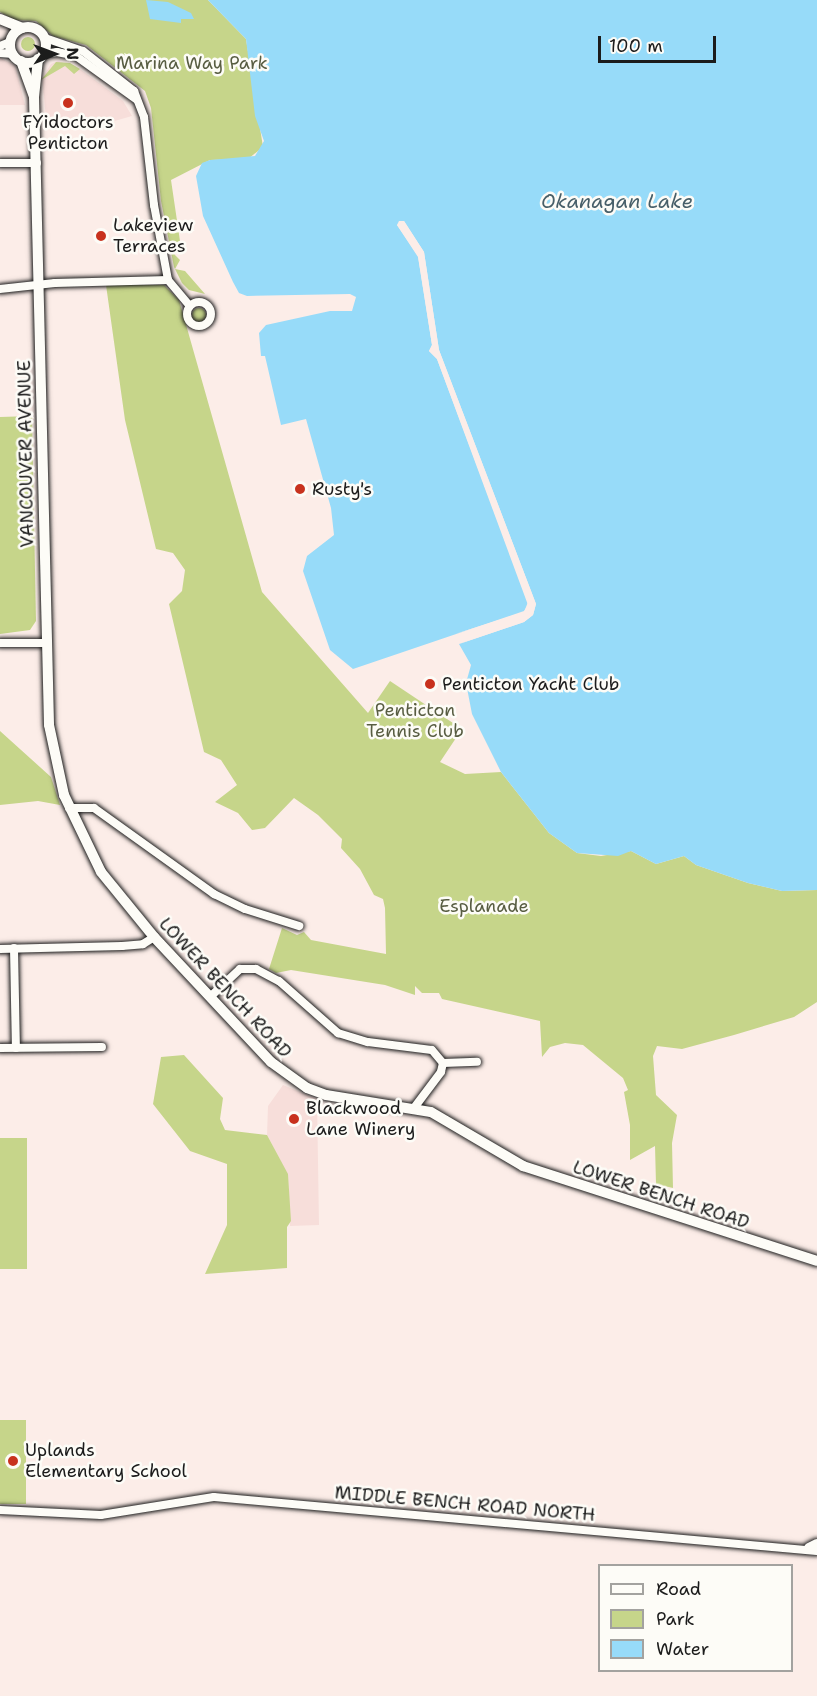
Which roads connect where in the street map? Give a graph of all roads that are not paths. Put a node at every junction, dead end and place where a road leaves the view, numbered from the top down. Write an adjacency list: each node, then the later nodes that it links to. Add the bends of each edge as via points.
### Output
1 (0, 19): 3 (street)
2 (0, 27): 5 (street)
3 (22, 28): 4 (street, via 33,27); 5 (street)
4 (45, 38): 7 (street); 10 (street, via 94,58 128,83)
5 (7, 42): 8 (street)
6 (0, 53): 8 (street)
7 (41, 57): 8 (street); 9 (street, VANCOUVER AVENUE); 10 (street, via 57,52 76,56)
8 (17, 58): 9 (street, VANCOUVER AVENUE)
9 (34, 97): 12 (street, VANCOUVER AVENUE)
10 (139, 101): 13 (street)
11 (0, 163): 12 (street)
12 (37, 163): 14 (street, VANCOUVER AVENUE)
13 (168, 280): 14 (street); 16 (street)
14 (39, 286): 15 (street); 18 (street, VANCOUVER AVENUE)
15 (0, 289)
16 (190, 306)
17 (0, 643): 18 (street)
18 (46, 643): 19 (street, VANCOUVER AVENUE, via 52,746)
19 (69, 808): 20 (street, via 94,808 214,894); 21 (street, LOWER BENCH ROAD, via 106,880)
20 (298, 926)
21 (154, 937): 22 (street, via 143,944 122,946); 24 (street, LOWER BENCH ROAD)
22 (14, 948): 23 (street); 27 (street)
23 (0, 949)
24 (210, 997): 29 (street, via 240,969 256,969 279,981 338,1033 368,1042 426,1047); 30 (street, LOWER BENCH ROAD, via 270,1062 306,1088 335,1097)
25 (102, 1047): 27 (street)
26 (0, 1048): 27 (street)
27 (16, 1048)
28 (477, 1062): 29 (street)
29 (443, 1063): 30 (street)
30 (414, 1108): 31 (street, LOWER BENCH ROAD, via 439,1116 523,1166)
31 (817, 1261)
32 (0, 1510): 33 (street, MIDDLE BENCH ROAD NORTH, via 111,1515 214,1497)
33 (815, 1548)

